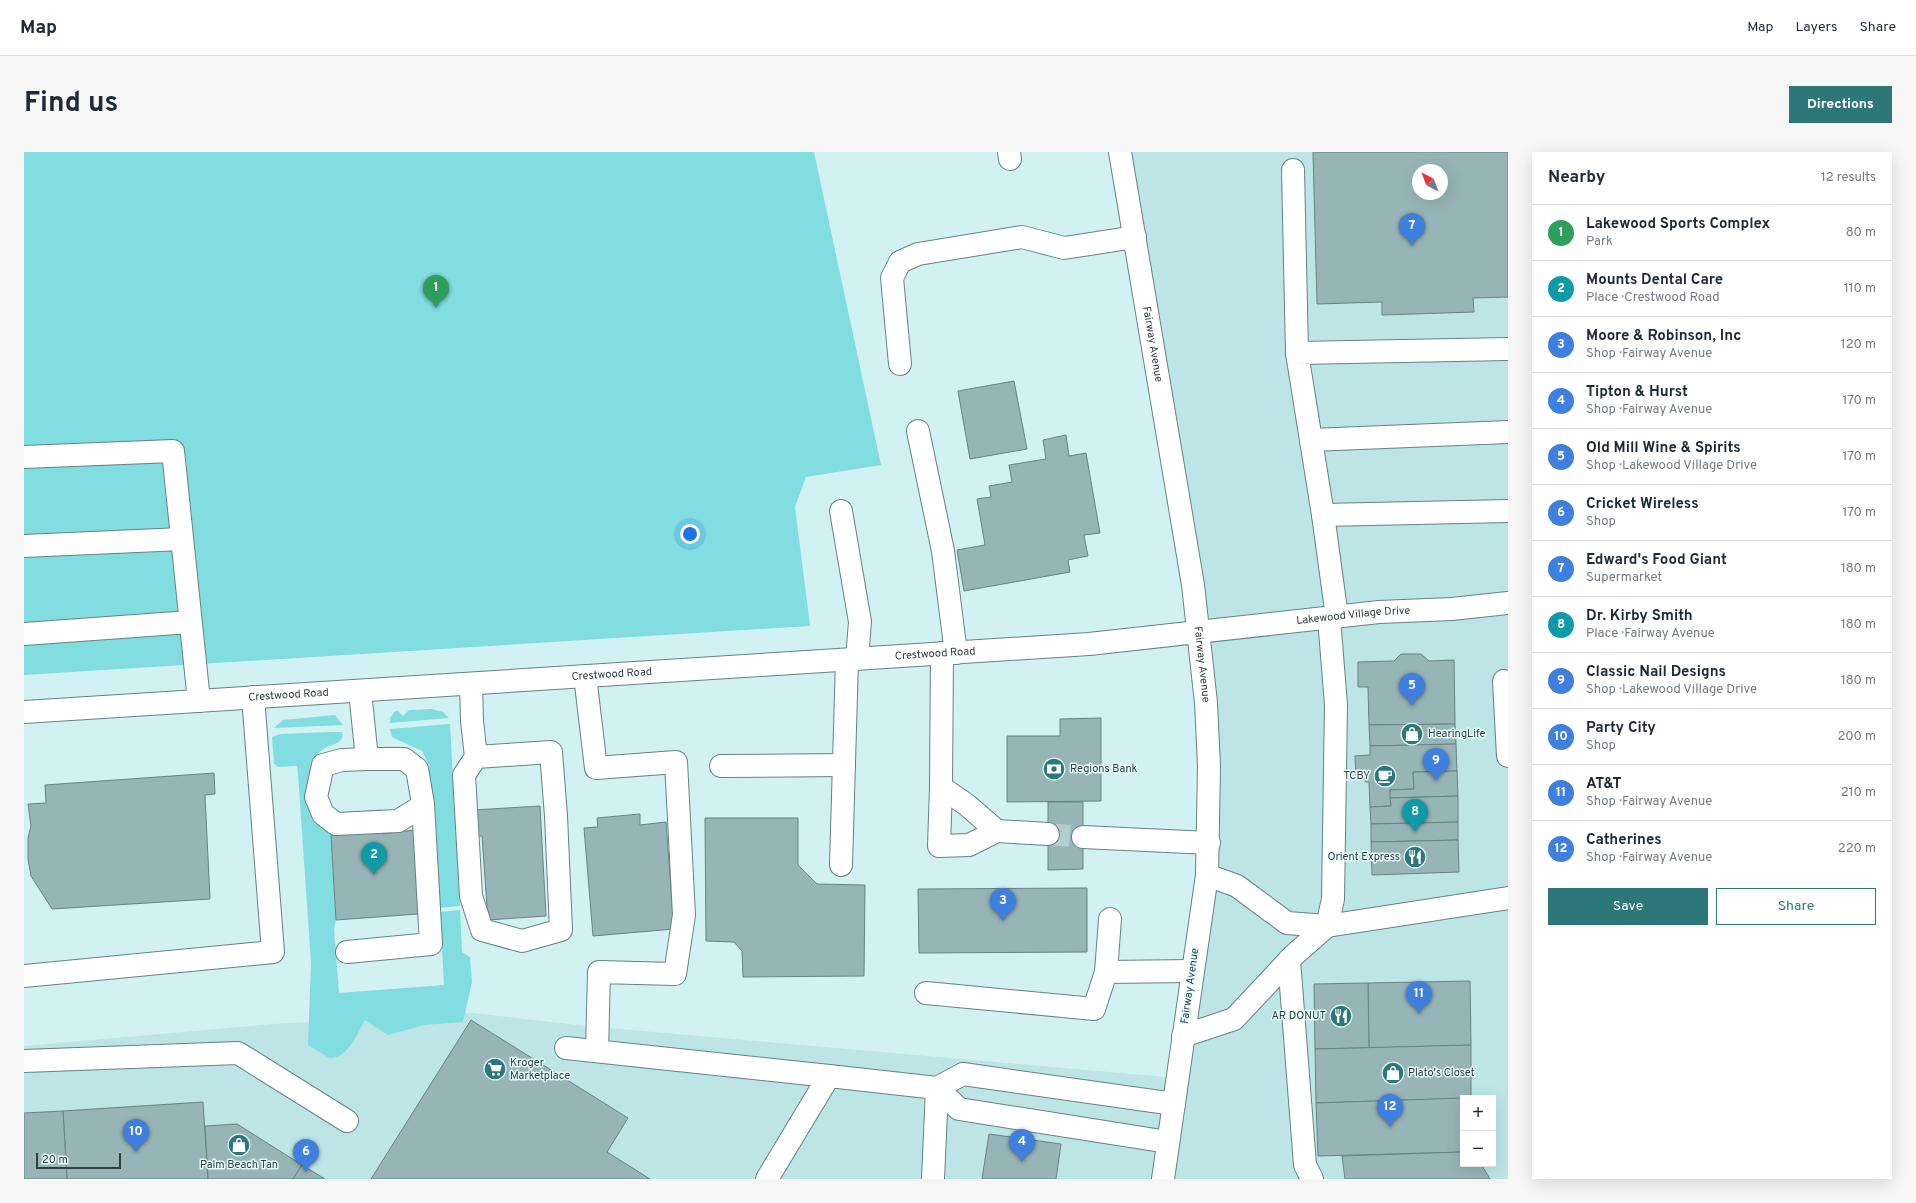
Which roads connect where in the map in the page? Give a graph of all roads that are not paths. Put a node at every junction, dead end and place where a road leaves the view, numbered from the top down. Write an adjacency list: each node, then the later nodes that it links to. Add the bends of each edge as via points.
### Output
1 (1120, 152): 3 (street, Fairway Avenue)
2 (1293, 170): 5 (street)
3 (1134, 237): 6 (street, via 1064,248 1022,237 918,254 900,262 892,278); 19 (street, Fairway Avenue, via 1193,585)
4 (1508, 349): 5 (street)
5 (1296, 353): 9 (street)
6 (900, 364)
7 (918, 431): 21 (street, via 943,551)
8 (1508, 432): 9 (street)
9 (1311, 440): 13 (street)
10 (24, 457): 14 (street, via 173,451)
11 (841, 511): 22 (street, via 860,622)
12 (1508, 511): 13 (street)
13 (1322, 515): 17 (street)
14 (182, 539): 15 (street); 18 (street)
15 (24, 546)
16 (1508, 603): 17 (street, Lakewood Village Drive)
17 (1333, 617): 19 (street, Lakewood Village Drive); 45 (street, via 1336,705 1333,899)
18 (190, 622): 20 (street); 28 (street)
19 (1198, 632): 21 (street, Crestwood Road, via 1089,644); 40 (street, Fairway Avenue, via 1206,703)
20 (24, 634)
21 (949, 653): 22 (street, Crestwood Road); 35 (street)
22 (852, 660): 23 (street, Crestwood Road); 33 (street)
23 (585, 676): 25 (street, Crestwood Road); 54 (street, via 596,768 676,762 684,915 674,974 599,972)
24 (1504, 681): 30 (street)
25 (471, 684): 26 (street, Crestwood Road); 31 (street)
26 (360, 691): 27 (street, Crestwood Road); 32 (street)
27 (253, 697): 28 (street, Crestwood Road); 50 (street, via 273,952)
28 (199, 701): 29 (street, Crestwood Road)
29 (24, 712)
30 (1508, 756)
31 (476, 758): 31 (street, via 551,752 561,930 522,941 482,930 471,896 464,774)
32 (367, 760): 36 (street, via 404,759 417,769); 36 (street, via 342,760 323,765 316,796 323,814 336,824 398,821)
33 (844, 765): 34 (street); 41 (street)
34 (721, 766)
35 (941, 787): 37 (street); 37 (street, via 939,846 969,845)
36 (423, 804): 46 (street, via 432,944)
37 (997, 831): 38 (street)
38 (1048, 834)
39 (1083, 837): 40 (street)
40 (1209, 843): 42 (street, Fairway Avenue)
41 (841, 865)
42 (1207, 875): 45 (street, via 1237,886 1287,922); 48 (street, Fairway Avenue)
43 (1508, 898): 45 (street)
44 (1110, 920): 49 (street)
45 (1327, 926): 47 (street)
46 (347, 952)
47 (1289, 960): 52 (street, via 1234,1019); 64 (street, via 1305,1165)
48 (1192, 971): 49 (street); 52 (street, Fairway Avenue)
49 (1106, 972): 51 (street, via 1094,1009)
50 (24, 976)
51 (926, 993)
52 (1183, 1036): 58 (street, Fairway Avenue)
53 (566, 1048): 54 (street)
54 (597, 1051): 56 (street)
55 (24, 1061): 59 (street, via 238,1053)
56 (829, 1076): 57 (street); 61 (street)
57 (937, 1088): 58 (street, via 963,1074); 60 (street, via 959,1109); 62 (street)
58 (1174, 1104): 60 (street, Fairway Avenue)
59 (347, 1121)
60 (1168, 1142): 63 (street, Fairway Avenue)
61 (767, 1179)
62 (933, 1179)
63 (1163, 1179)
64 (1312, 1179)

